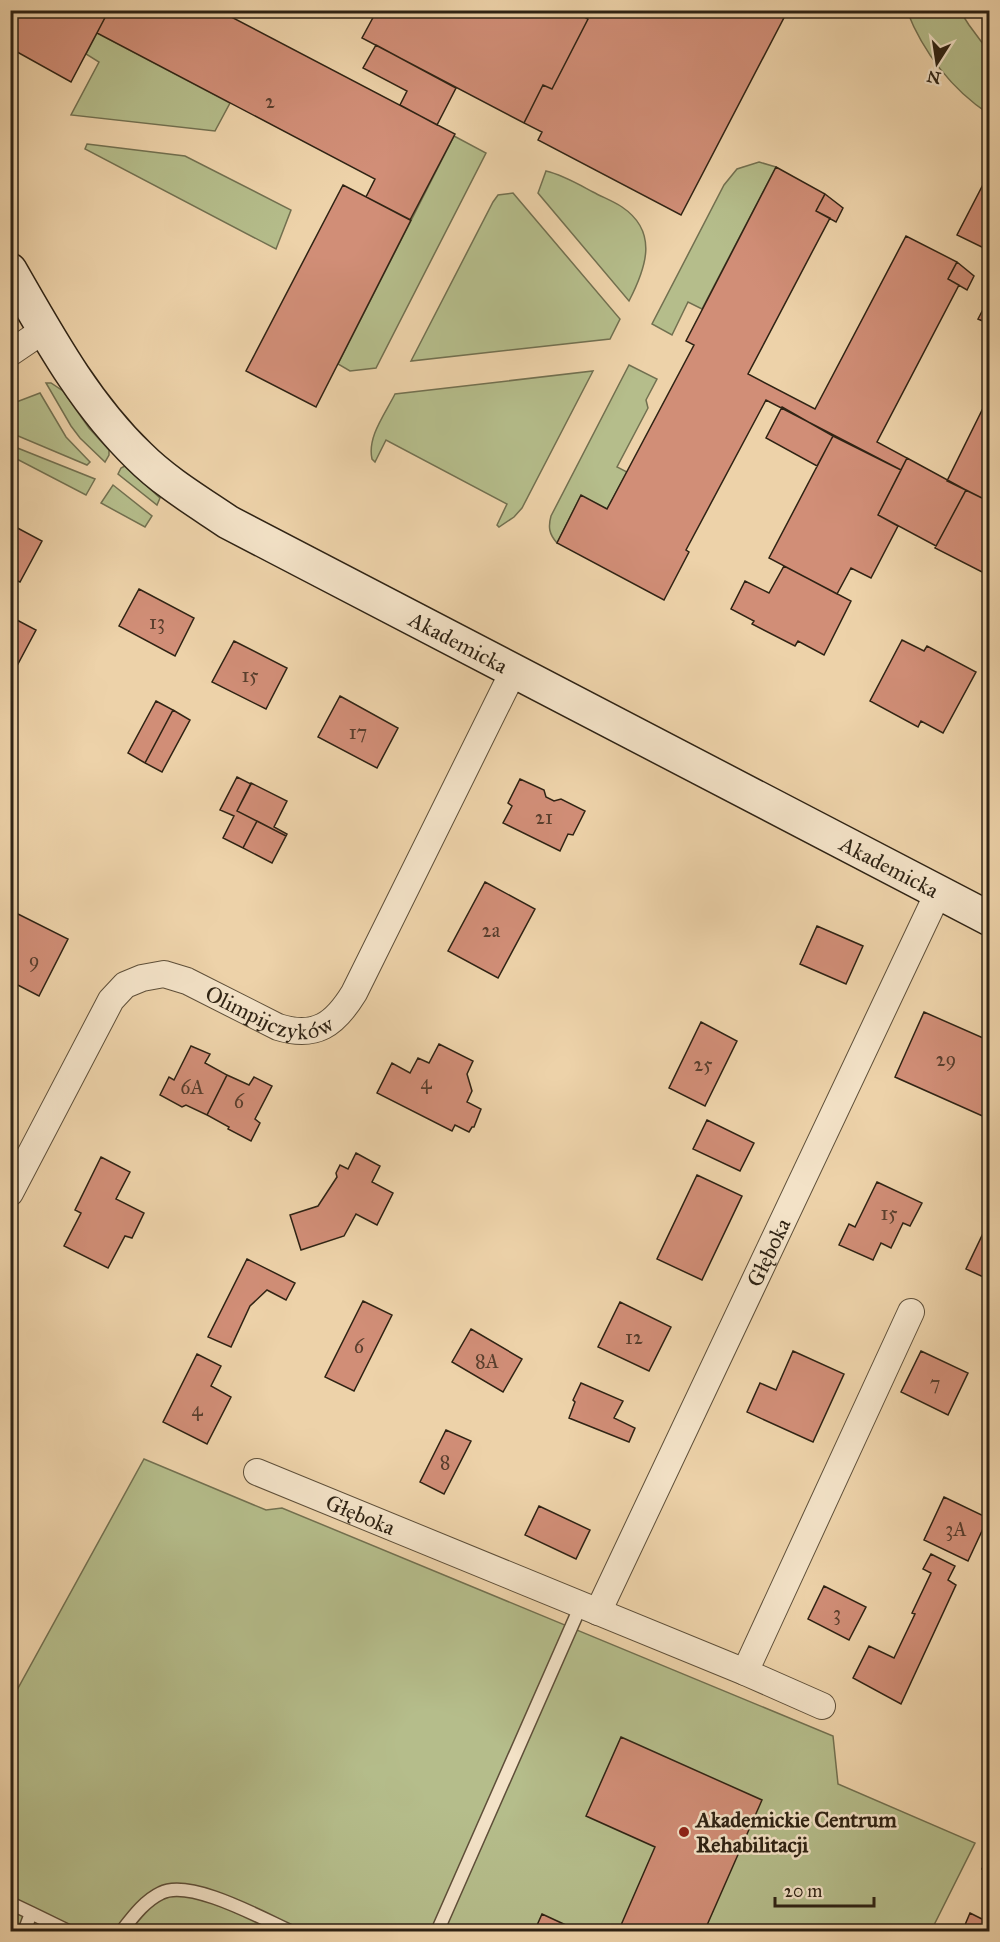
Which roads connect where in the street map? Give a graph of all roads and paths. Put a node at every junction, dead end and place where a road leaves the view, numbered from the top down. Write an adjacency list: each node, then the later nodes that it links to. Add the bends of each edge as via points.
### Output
1 (10, 270): 2 (street, Akademicka)
2 (44, 330): 3 (street); 4 (street, Akademicka, via 82,390 114,430 170,482 228,522)
3 (10, 353)
4 (513, 672): 5 (street, Akademicka); 7 (street, Olimpijczyków, via 354,993 334,1021 294,1032 164,974 125,985 111,1000)
5 (938, 893): 6 (street, Akademicka); 10 (street, Głęboka)
6 (990, 919)
7 (10, 1193)
8 (911, 1312): 11 (street)
9 (257, 1472): 10 (street, Głęboka)
10 (589, 1609): 11 (street, Głęboka); 19 (lane)
11 (745, 1672): 12 (street, Głęboka)
12 (822, 1706)
13 (10, 1903): 14 (lane)
14 (31, 1912): 15 (lane); 16 (lane)
15 (24, 1932)
16 (70, 1932)
17 (121, 1932): 18 (lane, via 138,1910 162,1892 182,1889 205,1893)
18 (292, 1932)
19 (437, 1932)

